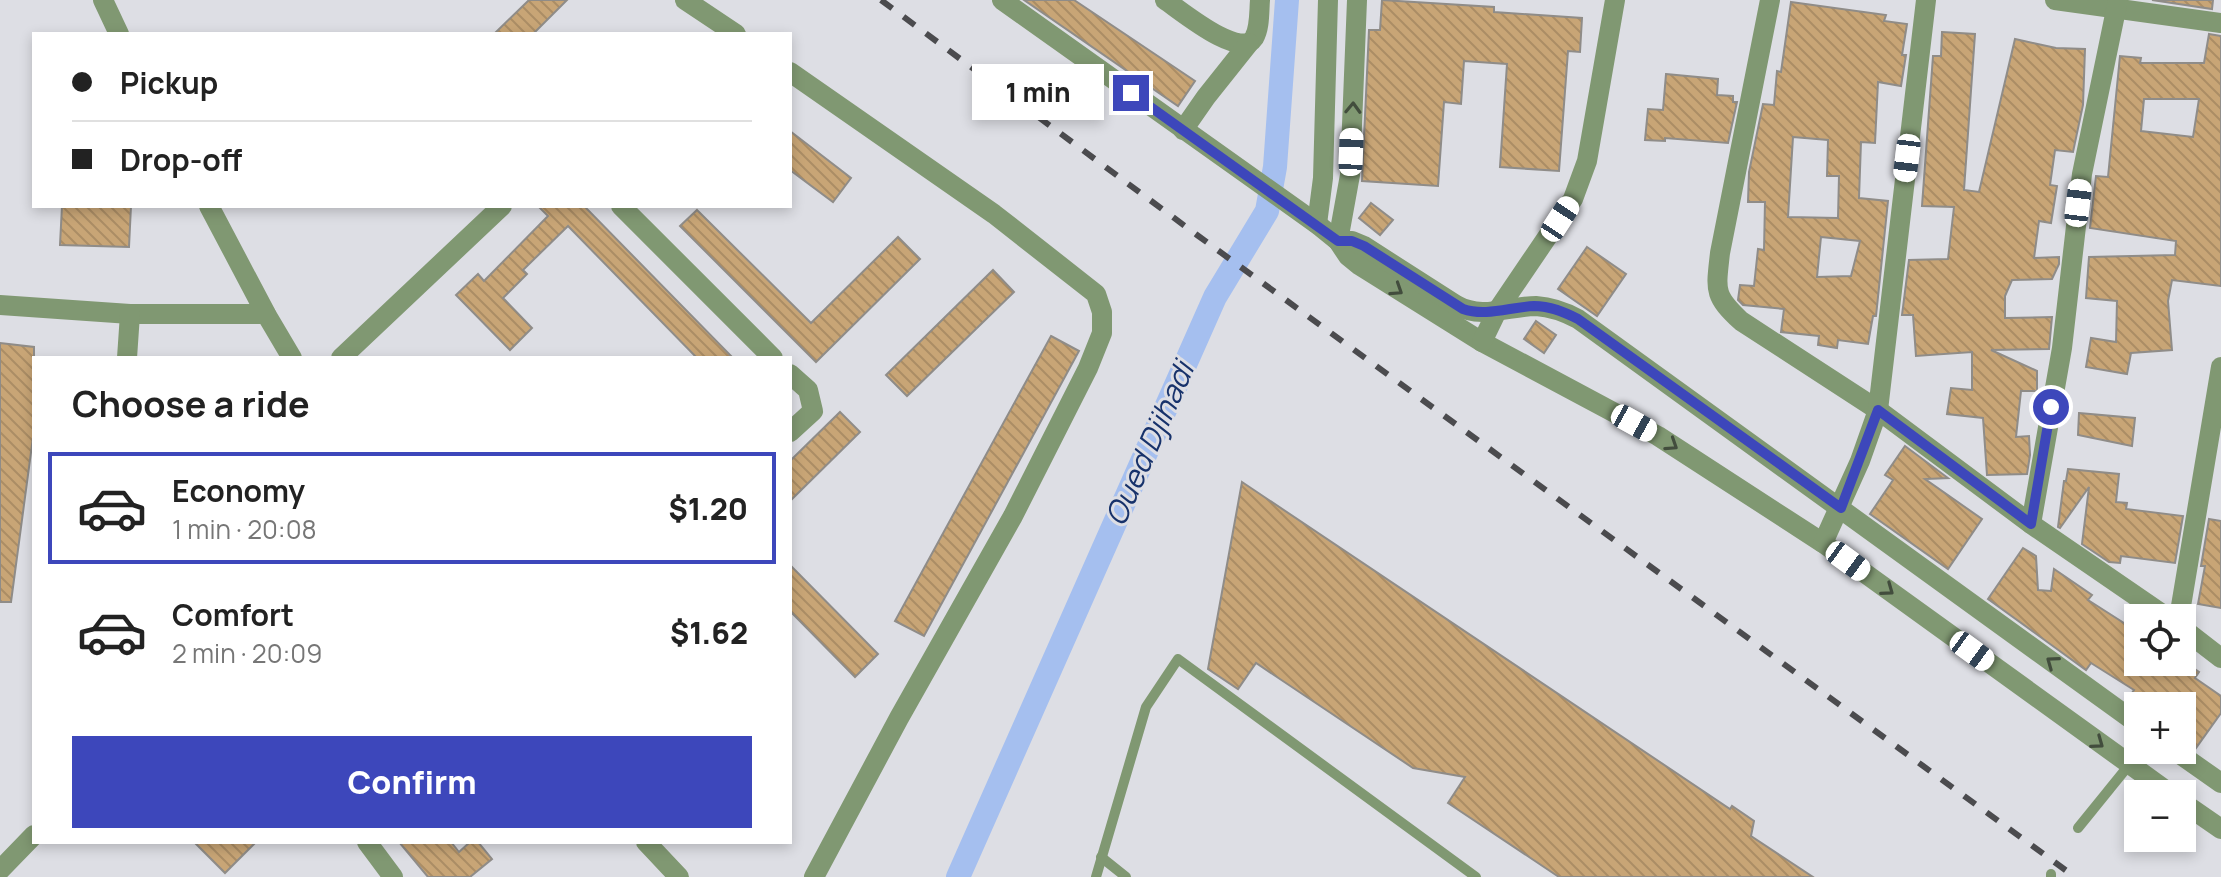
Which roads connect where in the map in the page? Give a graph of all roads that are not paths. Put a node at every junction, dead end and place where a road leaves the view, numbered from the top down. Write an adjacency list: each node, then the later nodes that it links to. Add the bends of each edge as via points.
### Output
1 (103, 0): 14 (street)
2 (685, 0): 15 (street)
3 (1002, 0): 18 (street)
4 (1165, 0): 16 (street, via 1224,39)
5 (1260, 0): 16 (street, via 1255,37)
6 (1328, 0): 22 (street)
7 (1357, 0): 23 (street, one-way to 7, via 1350,175)
8 (1615, 0): 25 (street, via 1587,161 1573,199)
9 (1770, 0): 36 (street, via 1723,238 1718,293 1741,321)
10 (1926, 0): 36 (street)
11 (2055, 0): 12 (street)
12 (2118, 4): 13 (street); 39 (street, via 2082,174 2062,348)
13 (2221, 23)
14 (118, 32)
15 (733, 32)
16 (1249, 43): 18 (street)
17 (792, 73): 60 (street, via 994,214 1096,294 1102,312 1102,333 1088,368 1013,516)
18 (1183, 130): 22 (street)
19 (210, 208): 27 (street)
20 (500, 208): 31 (street)
21 (623, 208): 32 (street)
22 (1317, 224): 23 (street)
23 (1338, 241): 25 (street, via 1364,246 1463,309); 28 (street, one-way to 28, via 1353,261)
24 (0, 305): 26 (street)
25 (1497, 311): 28 (street); 38 (street, via 1534,306 1578,319)
26 (130, 314): 27 (street); 29 (street)
27 (266, 314): 30 (street)
28 (1482, 342): 40 (street, one-way to 40, via 1658,436)
29 (127, 356)
30 (291, 356)
31 (343, 356)
32 (771, 356)
33 (2221, 367): 35 (street)
34 (792, 376): 37 (street, via 808,390 813,411)
35 (2218, 403): 42 (street)
36 (1878, 410): 38 (street); 39 (street)
37 (792, 430)
38 (1841, 508): 40 (street); 45 (street, one-way to 38)
39 (2031, 524): 41 (street)
40 (1823, 543): 47 (street, one-way to 47)
41 (2148, 604)
42 (2182, 604)
43 (2196, 639): 44 (street)
44 (2221, 658)
45 (2124, 714)
46 (2194, 764): 49 (street)
47 (2129, 765): 48 (street); 51 (lane)
48 (2151, 780)
49 (2221, 783)
50 (2196, 812): 52 (street)
51 (2078, 828)
52 (2221, 829)
53 (32, 837): 57 (street)
54 (368, 844): 58 (street)
55 (648, 844): 59 (street)
56 (1101, 857): 61 (lane); 62 (lane); 63 (lane, via 1146,707 1178,659)
57 (0, 870)
58 (393, 877)
59 (679, 877)
60 (814, 877)
61 (1096, 877)
62 (1126, 877)
63 (1476, 877)

